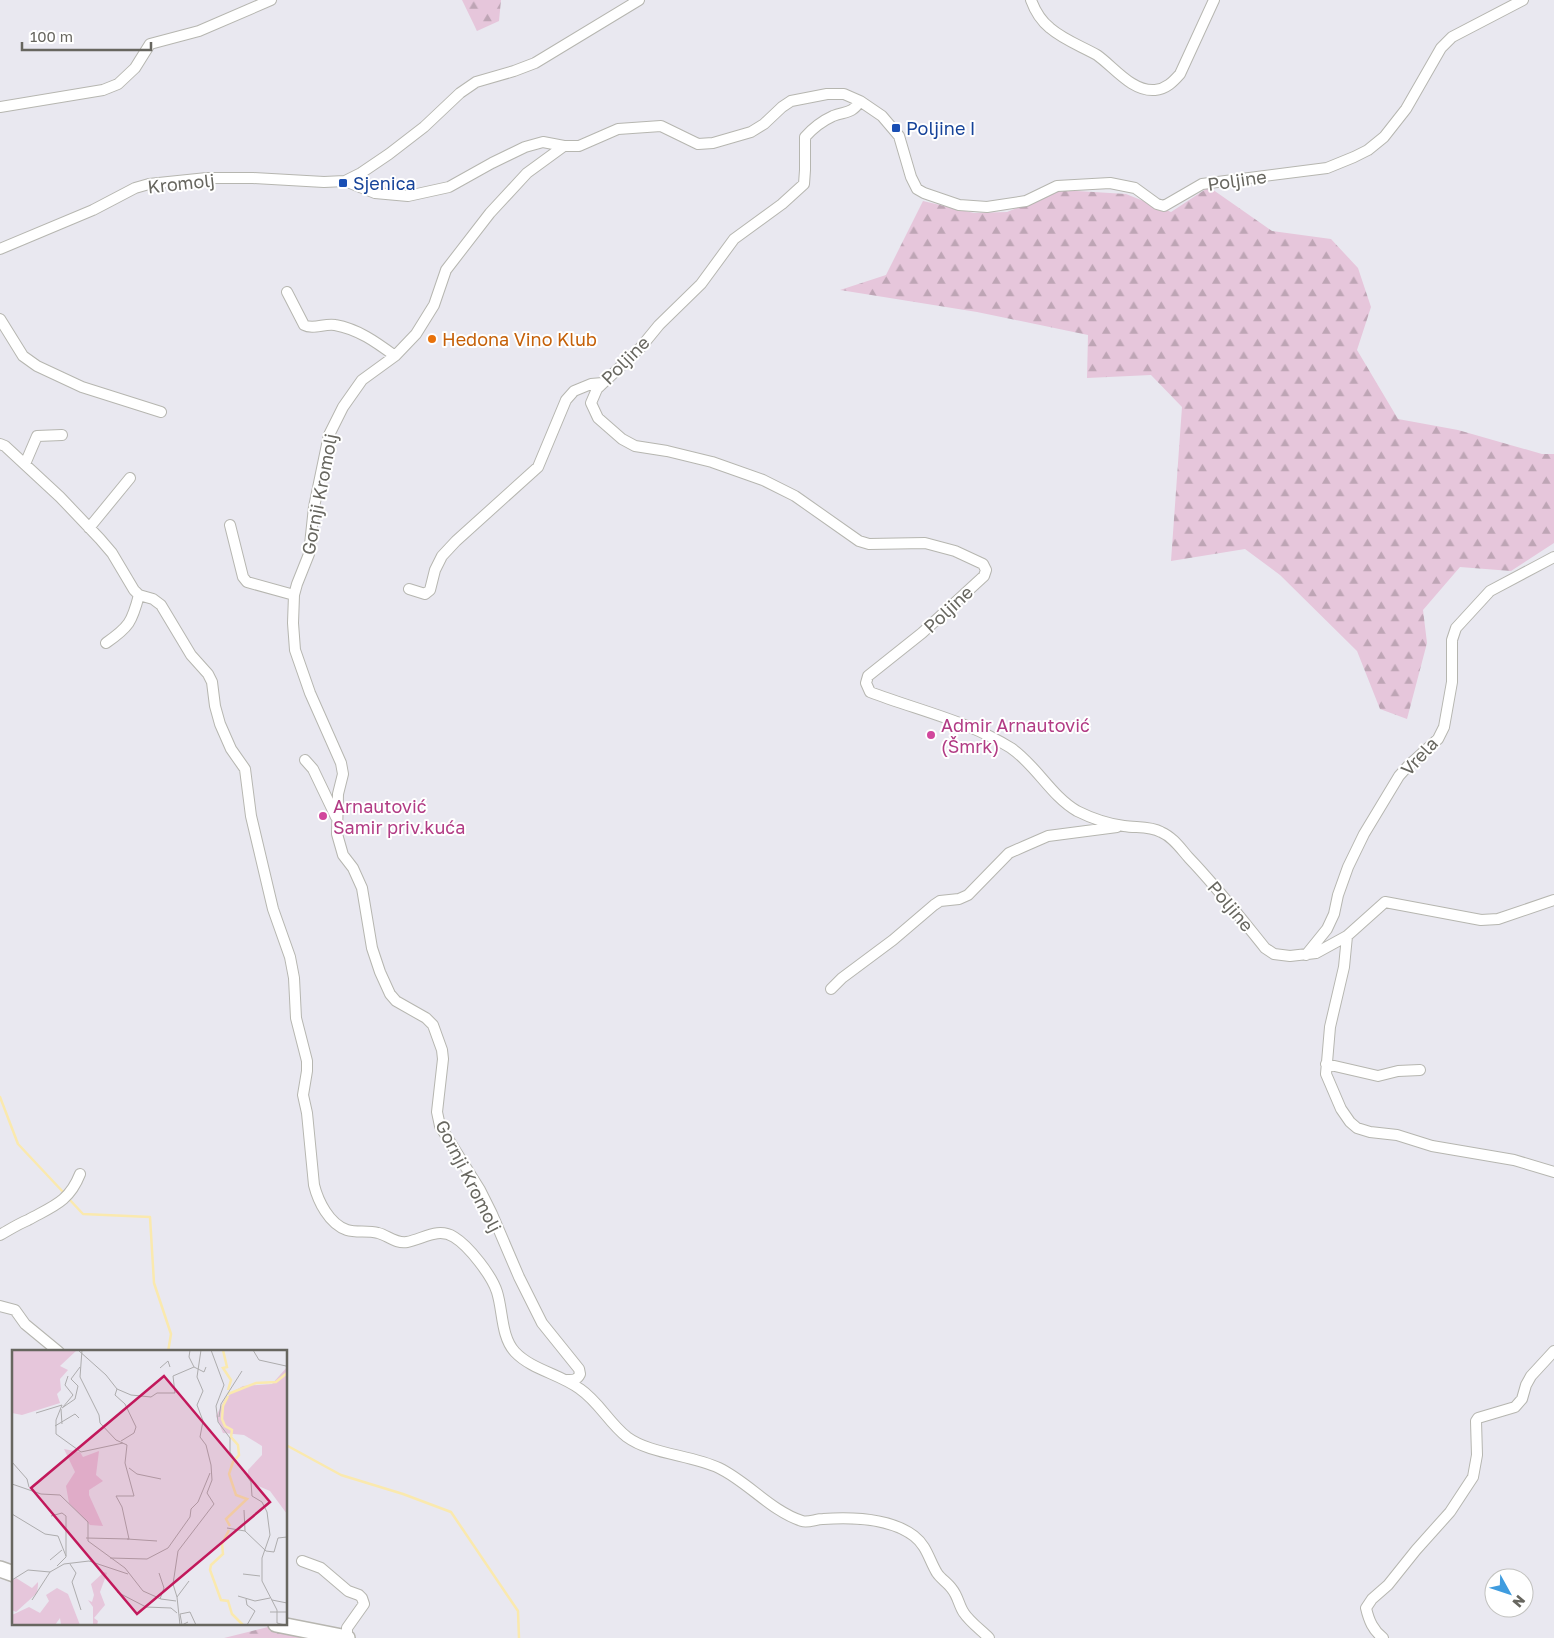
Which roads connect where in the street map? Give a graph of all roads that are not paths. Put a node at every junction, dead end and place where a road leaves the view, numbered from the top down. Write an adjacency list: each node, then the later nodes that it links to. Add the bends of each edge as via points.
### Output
1 (271, 0): 7 (street, via 199,31 150,44 135,68 118,84 103,90)
2 (639, 0): 9 (street, via 535,62 476,82 389,154)
3 (1031, 0): 4 (street, via 1035,13 1049,28 1095,54 1134,85 1148,90 1172,83 1180,74)
4 (1214, 0)
5 (1523, 0): 6 (street, Poljine, via 1452,37 1441,48 1406,109 1384,137 1368,150 1327,168 1202,184 1164,206 1135,188 1110,183 1058,186 1026,201 987,207 958,205 917,189 898,136 882,116)
6 (860, 101): 8 (street, Poljine, via 844,94 827,94 791,101 751,132 712,143 698,144 661,126 647,126 618,129 580,146); 14 (street, Poljine, via 849,112 833,116 814,127 805,137 804,184 734,239 701,284)
7 (0, 107)
8 (564, 146): 9 (street, Poljine, via 543,142 525,147 449,187 408,196 375,192); 13 (street, Gornji Kromolj, via 527,173 490,213 446,270 434,305 416,334)
9 (345, 181): 10 (street, Kromolj, via 216,178 149,184)
10 (0, 249)
11 (287, 292): 13 (street, via 308,328 334,324 367,336)
12 (0, 319): 15 (street, via 23,356 37,366 82,387)
13 (394, 356): 25 (street, Gornji Kromolj, via 362,380 329,435 314,507 309,554)
14 (603, 383): 23 (street, via 574,391 566,400 538,467 442,556 430,590 425,594); 29 (street, Poljine, via 591,403 598,418 635,446 712,462 763,480 794,496 859,541 869,544 924,543 955,551 982,564 986,570 984,576 922,633 868,676 866,683 870,692 992,737 1021,756 1076,810)
15 (161, 412)
16 (62, 435): 18 (street, via 37,436)
17 (0, 444): 18 (street)
18 (25, 464): 21 (street)
19 (130, 478): 21 (street)
20 (230, 525): 25 (street, via 247,582)
21 (89, 528): 24 (street, via 112,553)
22 (1554, 557): 32 (street, Vrela, via 1490,591 1456,628 1452,640 1452,682 1444,726 1438,739 1400,776 1364,834 1348,867 1327,929)
23 (409, 589)
24 (139, 595): 26 (street, via 134,616); 42 (street, via 160,605 191,655 208,674 220,724 231,749 245,769 273,909 290,956 294,978 296,1018 307,1061 303,1095 316,1195 329,1217 347,1230 378,1233 404,1242 437,1232 453,1236 492,1280 513,1350 525,1360)
25 (294, 595): 28 (street, Gornji Kromolj, via 295,650 341,763)
26 (106, 643)
27 (305, 760): 28 (street, via 313,769)
28 (338, 820): 42 (street, Gornji Kromolj, via 337,834 343,855 362,888 372,948 380,972 396,1000 426,1018 437,1035 443,1060 437,1112 440,1126 480,1190 542,1323 578,1369 578,1378)
29 (1123, 826): 32 (street, Poljine, via 1161,831 1171,839 1217,887 1265,948 1274,954); 33 (street, via 1048,836 1009,853 968,895 934,905)
30 (1554, 900): 31 (street, Poljine, via 1498,918 1481,920 1385,902)
31 (1347, 936): 32 (street, Poljine, via 1316,954); 34 (street)
32 (1306, 955)
33 (831, 989)
34 (1326, 1064): 35 (street, via 1378,1076); 36 (street, via 1326,1074 1341,1109 1357,1128 1432,1146 1514,1160)
35 (1420, 1070)
36 (1554, 1172)
37 (80, 1174): 38 (street, via 68,1196 54,1207)
38 (0, 1235)
39 (0, 1306): 40 (street, via 15,1310 25,1324)
40 (57, 1350)
41 (1554, 1351): 49 (street, via 1531,1376 1522,1399 1515,1407 1476,1421 1478,1455 1473,1477 1450,1512 1366,1608 1375,1632)
42 (567, 1380): 48 (street, via 582,1389 628,1438 718,1467 783,1512 804,1522 845,1518 879,1522 914,1536 927,1550 937,1574 954,1590 965,1615)
43 (302, 1561): 47 (street, via 321,1568 348,1591 362,1598 364,1604 346,1628)
44 (0, 1569): 45 (street)
45 (12, 1573)
46 (286, 1626): 47 (street)
47 (347, 1638)
48 (990, 1638)
49 (1383, 1638)

